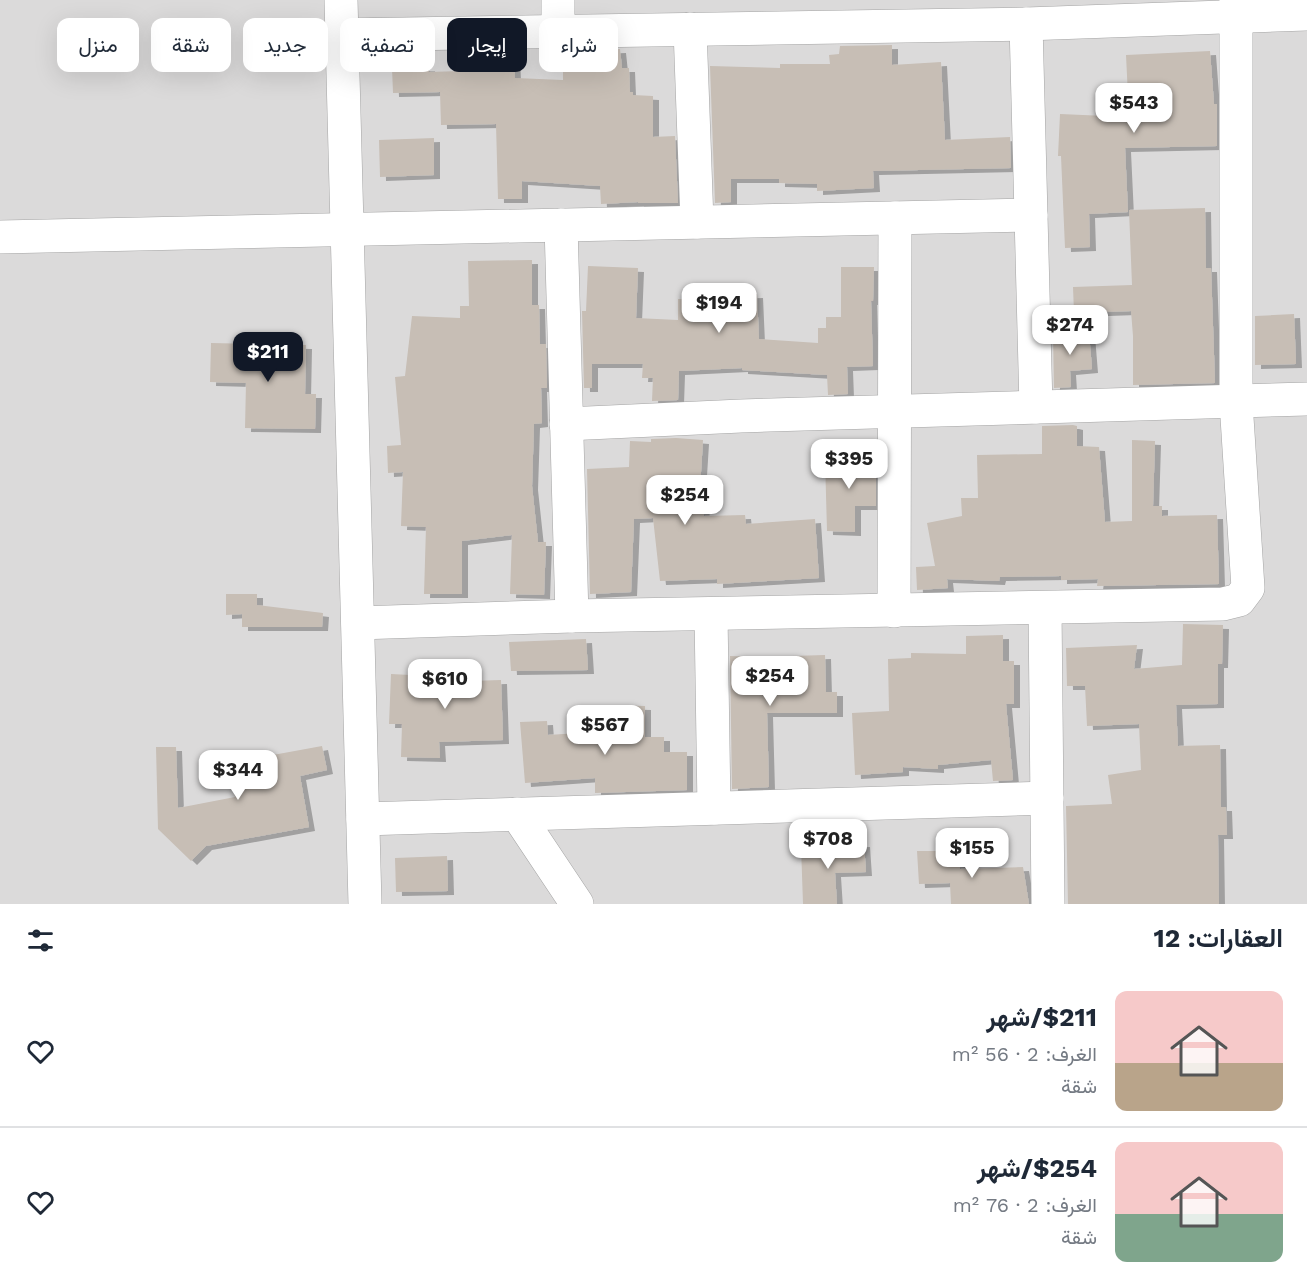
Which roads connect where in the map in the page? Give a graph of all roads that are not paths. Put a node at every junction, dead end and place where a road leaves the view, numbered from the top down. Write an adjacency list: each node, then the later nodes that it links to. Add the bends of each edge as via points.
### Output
1 (341, 0): 6 (street)
2 (1236, 8): 4 (street); 7 (street); 18 (street)
3 (888, 13): 7 (street); 9 (street)
4 (1307, 14)
5 (558, 16): 8 (street); 9 (street)
6 (342, 18)
7 (1026, 24): 11 (street)
8 (435, 27)
9 (690, 29): 13 (street)
10 (343, 72): 15 (street)
11 (1031, 215): 12 (street); 19 (street)
12 (895, 218): 13 (street); 20 (street)
13 (698, 222): 14 (street)
14 (561, 225): 15 (street); 21 (street)
15 (348, 230): 16 (street); 26 (street)
16 (0, 237)
17 (1307, 399): 18 (street)
18 (1236, 402): 19 (street); 22 (street, via 1248,588 1239,600 1223,604)
19 (1036, 407): 20 (street)
20 (895, 412): 21 (street); 23 (street)
21 (566, 424): 25 (street)
22 (1045, 608): 23 (street); 27 (street)
23 (894, 611): 24 (street)
24 (711, 614): 25 (street); 28 (street)
25 (572, 616): 26 (street)
26 (357, 623): 30 (street)
27 (1047, 798): 28 (street); 33 (street)
28 (714, 808): 29 (street)
29 (517, 814): 30 (street); 32 (street)
30 (363, 819): 31 (street)
31 (365, 904)
32 (577, 904)
33 (1048, 904)

